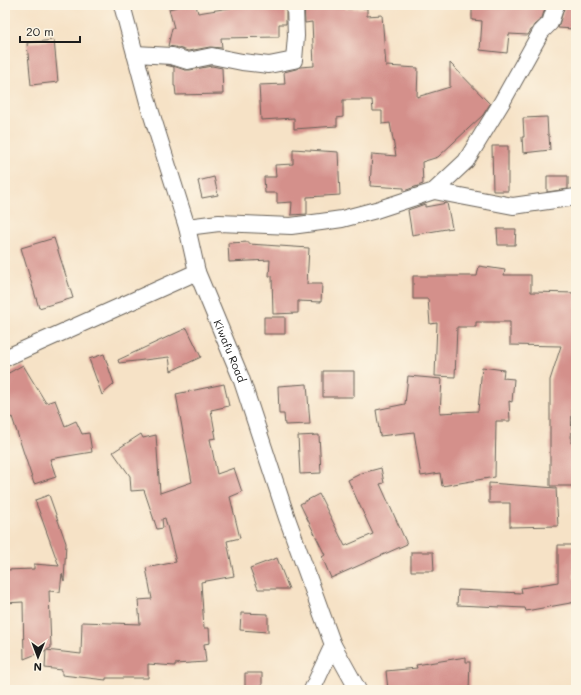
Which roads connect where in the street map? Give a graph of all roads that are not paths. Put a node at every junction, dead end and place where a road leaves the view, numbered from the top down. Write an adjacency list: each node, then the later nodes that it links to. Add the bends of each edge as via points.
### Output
1 (122, 5): 4 (street, Kiwafu Road)
2 (295, 5): 4 (street, via 294,60 269,65 212,56 188,61 172,56)
3 (556, 5): 5 (street, via 550,23 541,32 466,161)
4 (135, 54): 7 (street, Kiwafu Road)
5 (434, 191): 6 (street, via 513,206); 7 (street, via 342,219 291,226 220,224)
6 (576, 197)
7 (187, 227): 8 (street, Kiwafu Road)
8 (197, 272): 9 (street); 10 (street, Kiwafu Road, via 241,378 287,518)
9 (5, 358)
10 (333, 645): 11 (street); 12 (street, Kiwafu Road)
11 (312, 690)
12 (358, 690)

